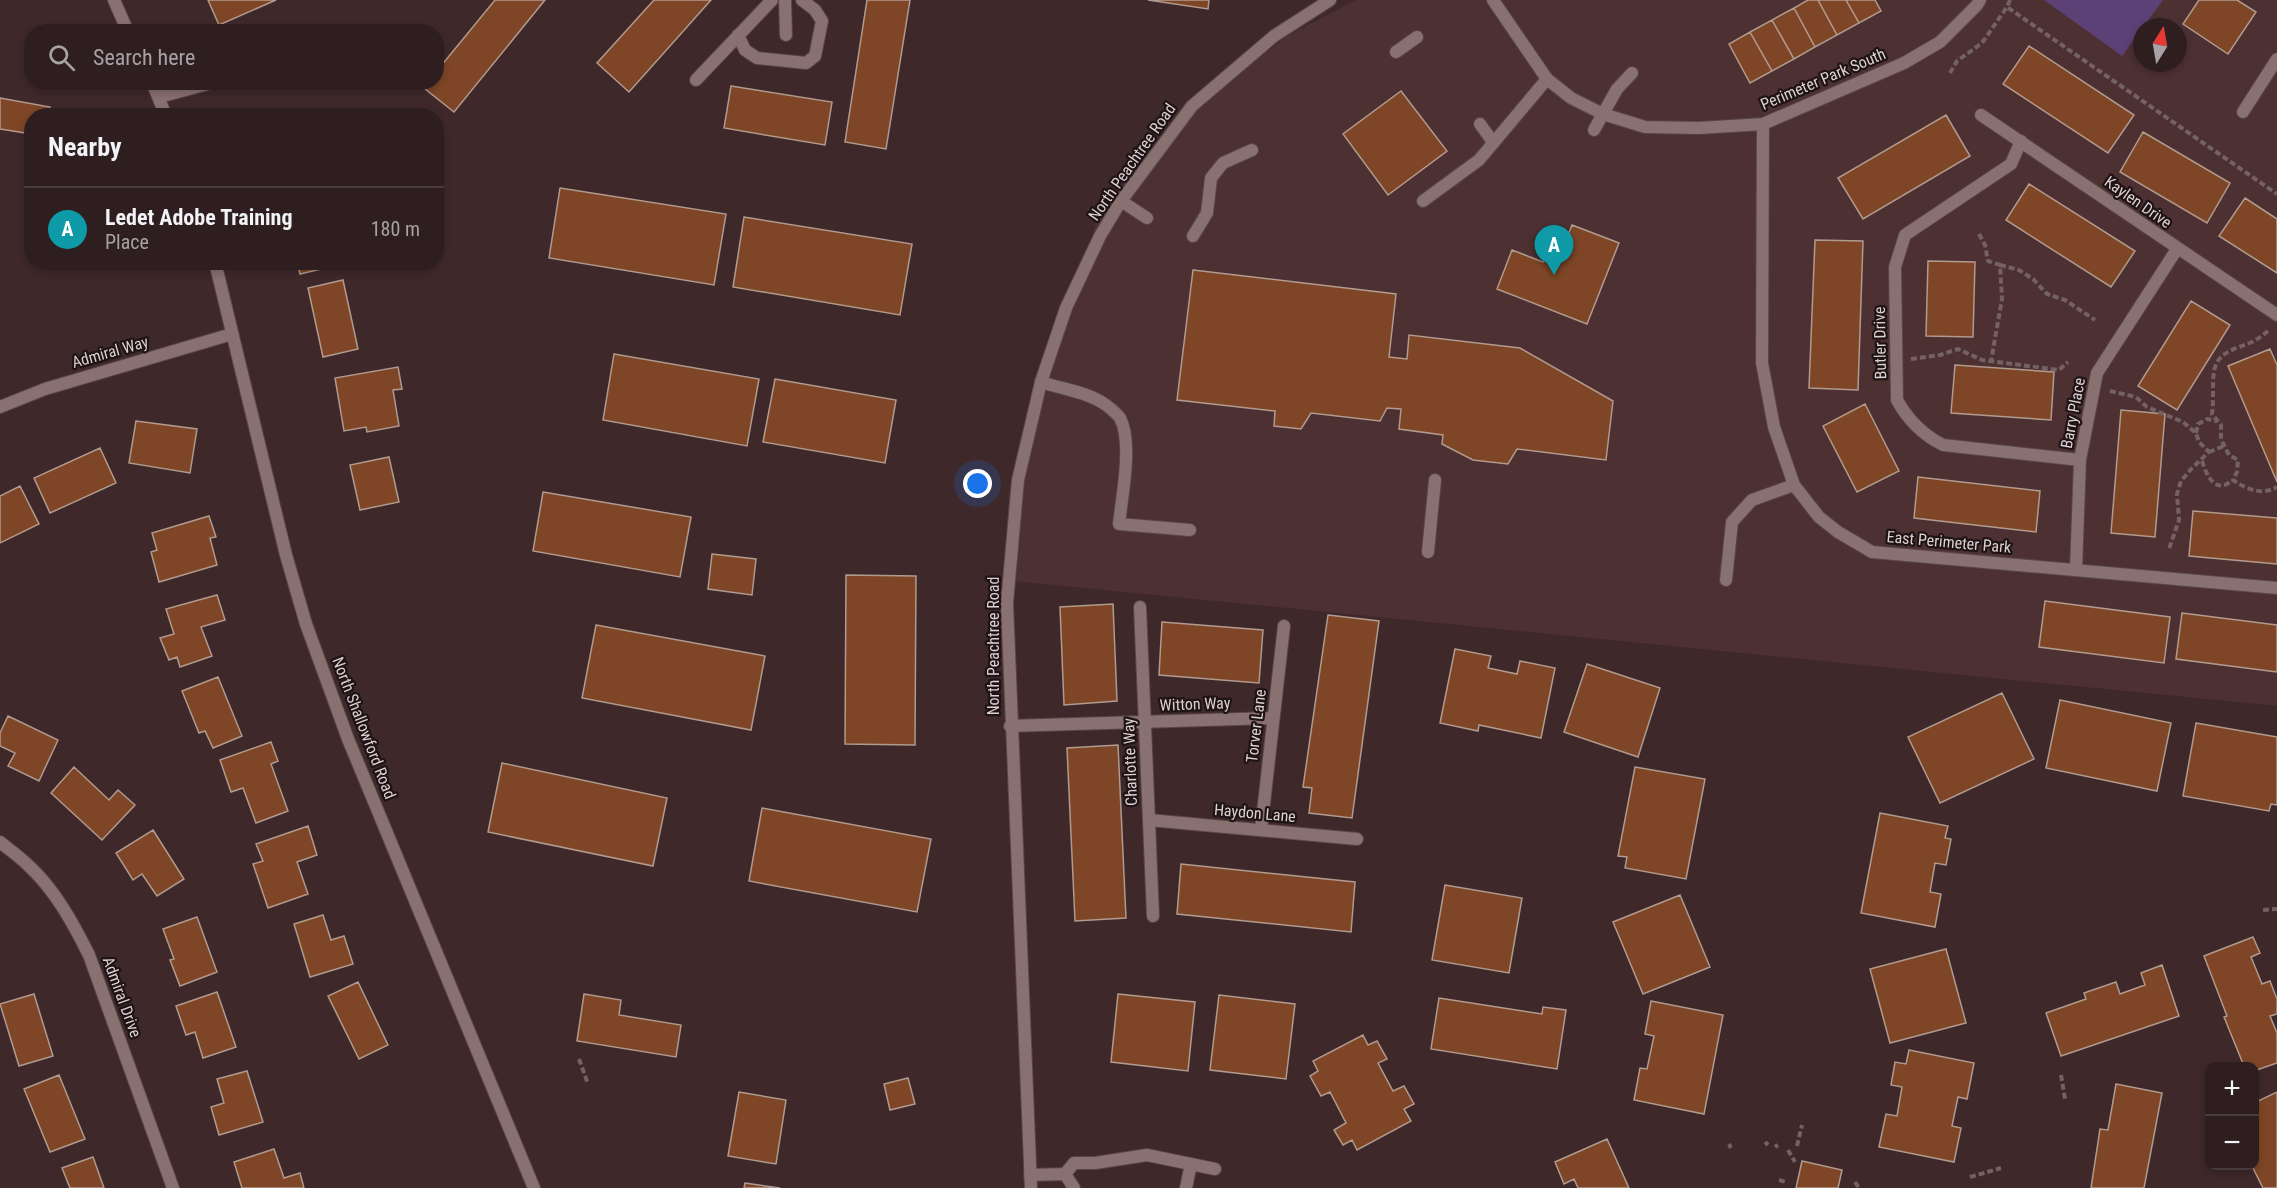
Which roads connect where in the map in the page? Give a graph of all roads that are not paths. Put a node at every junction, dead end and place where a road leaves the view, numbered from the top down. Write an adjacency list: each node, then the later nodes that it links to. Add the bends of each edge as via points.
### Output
1 (114, 0): 8 (street)
2 (772, 0): 9 (street)
3 (785, 0): 10 (street)
4 (802, 0): 9 (street, via 822,21 815,56 806,63 757,58 745,50)
5 (1330, 0): 30 (street, North Peachtree Road, via 1274,36 1192,106)
6 (1493, 0): 15 (street, Perimeter Park South)
7 (1980, 0): 25 (street, Perimeter Park South, via 1940,42 1904,63)
8 (124, 24)
9 (738, 35): 16 (street)
10 (786, 35)
11 (1417, 37): 12 (street)
12 (1396, 52)
13 (2277, 60): 21 (street)
14 (1632, 73): 22 (street, via 1617,89)
15 (1547, 79): 22 (street, Perimeter Park South, via 1571,98); 28 (street)
16 (696, 80)
17 (156, 90): 19 (street)
18 (185, 90): 19 (street)
19 (159, 97): 20 (street)
20 (163, 108)
21 (2243, 112)
22 (1603, 114): 25 (street, Perimeter Park South, via 1645,127); 26 (street)
23 (1981, 115): 27 (street, Kaylen Drive)
24 (1480, 124): 28 (street)
25 (1763, 124): 42 (street, East Perimeter Park, via 1762,363 1774,427)
26 (1594, 130)
27 (2021, 141): 34 (street, Kaylen Drive); 40 (street, Butler Drive, via 2011,164 1905,235 1895,267 1898,400 1916,426 1943,445)
28 (1493, 142): 31 (street, via 1479,160)
29 (1252, 150): 33 (street, via 1223,163 1211,178 1207,213)
30 (1120, 201): 32 (street); 38 (street, North Peachtree Road, via 1077,284)
31 (1423, 201)
32 (1148, 218)
33 (1193, 236)
34 (2177, 249): 36 (street, Kaylen Drive); 40 (street, Barry Place, via 2097,373)
35 (217, 270): 37 (street, North Shallowford Road)
36 (2277, 315)
37 (232, 334): 39 (street, Admiral Way, via 45,389); 63 (street, North Shallowford Road, via 306,624 348,739)
38 (1041, 382): 43 (street, via 1088,396 1119,417 1126,447 1119,524); 52 (street, North Peachtree Road, via 1018,480 1006,603)
39 (0, 407)
40 (2080, 460): 45 (street, Barry Place)
41 (1435, 480): 44 (street)
42 (1794, 485): 45 (street, East Perimeter Park, via 1819,517 1872,552); 46 (street, via 1752,500 1732,522)
43 (1190, 530)
44 (1428, 552)
45 (2076, 570): 47 (street, East Perimeter Park)
46 (1726, 580)
47 (2277, 588)
48 (1140, 607): 51 (street, Charlotte Way)
49 (1284, 626): 50 (street, Torver Lane)
50 (1273, 718): 51 (street, Witton Way); 54 (street, Torver Lane)
51 (1145, 722): 52 (street, Witton Way); 53 (street, Charlotte Way)
52 (1010, 726): 61 (street, North Peachtree Road)
53 (1149, 820): 54 (street, Haydon Lane); 57 (street, Charlotte Way)
54 (1261, 830): 55 (street, Haydon Lane)
55 (1357, 839)
56 (0, 842): 62 (street, Admiral Drive, via 30,866 50,890 89,955)
57 (1153, 916)
58 (1191, 1164): 59 (street); 60 (street, via 1147,1155 1074,1163); 65 (street)
59 (1215, 1169)
60 (1065, 1174): 61 (street); 64 (street)
61 (1031, 1182)
62 (173, 1188)
63 (534, 1188)
64 (1074, 1188)
65 (1186, 1188)

